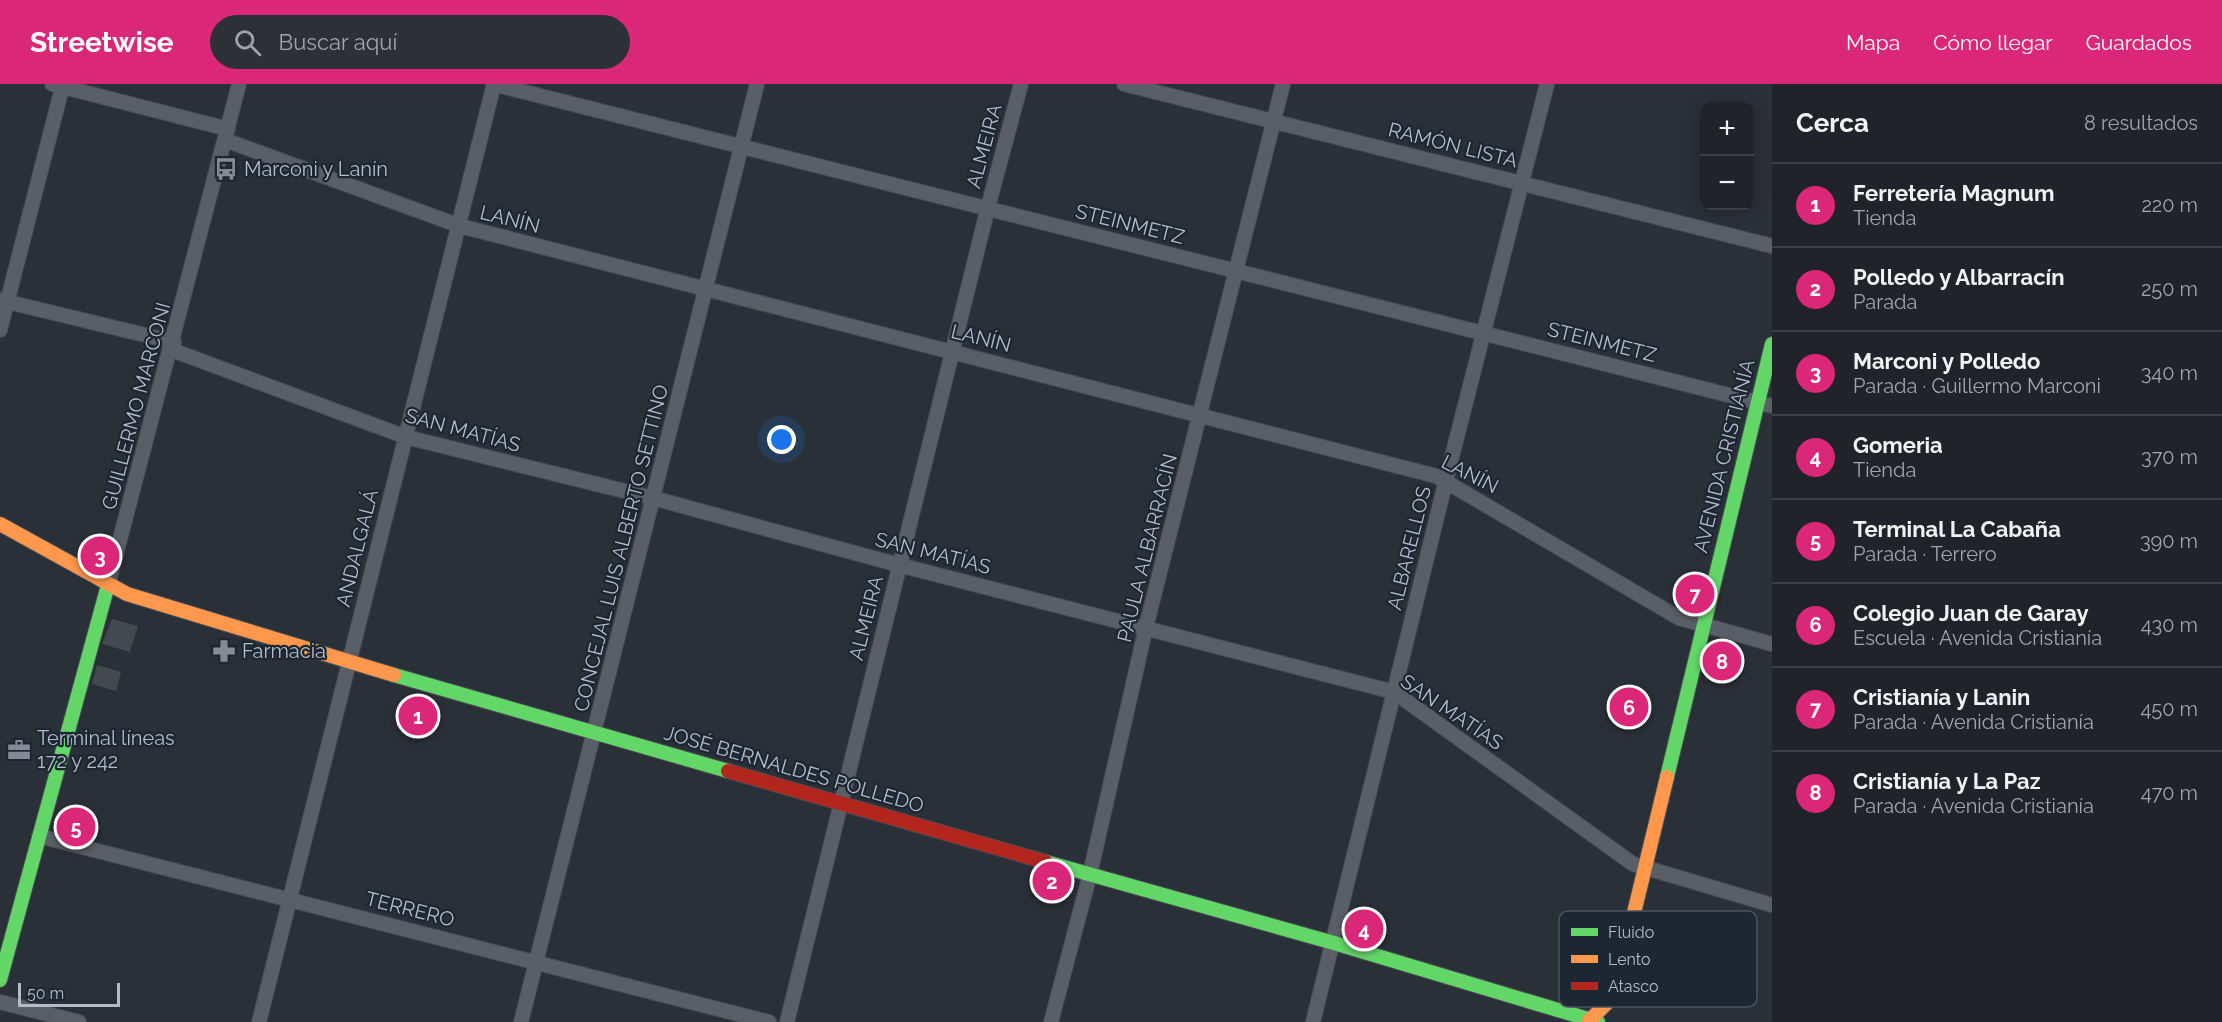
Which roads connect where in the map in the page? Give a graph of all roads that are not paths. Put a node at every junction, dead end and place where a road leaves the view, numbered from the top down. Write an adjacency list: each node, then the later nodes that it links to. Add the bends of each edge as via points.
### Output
1 (239, 84): 10 (street, GUILLERMO MARCONI)
2 (493, 84): 11 (street, STEINMETZ); 14 (street, ANDALGALÁ)
3 (757, 84): 11 (street, CONCEJAL LUIS ALBERTO SETTINO)
4 (1021, 84): 13 (street, ALMEIRA)
5 (1124, 84): 9 (street, RAMÓN LISTA)
6 (1283, 84): 9 (street, PAULA ALBARRACÍN)
7 (1547, 84): 12 (street, ALBARELLOS)
8 (59, 85): 10 (street, LANÍN); 18 (street)
9 (1274, 121): 12 (street, RAMÓN LISTA); 16 (street, PAULA ALBARRACÍN)
10 (226, 134): 14 (street, LANÍN); 22 (street, GUILLERMO MARCONI)
11 (740, 145): 13 (street, STEINMETZ); 17 (street, CONCEJAL LUIS ALBERTO SETTINO)
12 (1523, 182): 15 (street, RAMÓN LISTA); 20 (street, ALBARELLOS)
13 (988, 207): 16 (street, STEINMETZ); 23 (street, ALMEIRA)
14 (460, 226): 17 (street, LANÍN); 26 (street, ANDALGALÁ)
15 (1772, 246)
16 (1236, 271): 20 (street, STEINMETZ); 25 (street, PAULA ALBARRACÍN)
17 (706, 290): 23 (street, LANÍN); 28 (street, CONCEJAL LUIS ALBERTO SETTINO)
18 (4, 301): 19 (street); 22 (street, SAN MATÍAS)
19 (0, 330)
20 (1484, 333): 24 (street, STEINMETZ); 27 (street, ALBARELLOS)
21 (1772, 344): 24 (main road, AVENIDA CRISTIANÍA)
22 (173, 346): 26 (street, SAN MATÍAS); 31 (street, GUILLERMO MARCONI)
23 (954, 351): 25 (street, LANÍN); 30 (street, ALMEIRA)
24 (1765, 404): 33 (main road, AVENIDA CRISTIANÍA)
25 (1201, 415): 27 (street, LANÍN); 32 (street, PAULA ALBARRACÍN)
26 (406, 437): 28 (street, SAN MATÍAS); 35 (street, ANDALGALÁ)
27 (1446, 480): 33 (street, LANÍN, via 1679,618); 36 (street, ALBARELLOS)
28 (652, 498): 30 (street, SAN MATÍAS); 37 (street, CONCEJAL LUIS ALBERTO SETTINO)
29 (0, 524): 31 (main road, JOSÉ BERNALDES POLLEDO)
30 (899, 565): 32 (street, SAN MATÍAS); 38 (street, ALMEIRA)
31 (108, 585): 35 (main road, JOSÉ BERNALDES POLLEDO); 39 (main road, GUILLERMO MARCONI)
32 (1146, 627): 36 (street, SAN MATÍAS); 41 (street, PAULA ALBARRACÍN)
33 (1704, 627): 34 (street, LANÍN); 40 (main road, AVENIDA CRISTIANÍA)
34 (1772, 644)
35 (349, 662): 37 (main road, JOSÉ BERNALDES POLLEDO); 42 (street, ANDALGALÁ)
36 (1394, 692): 40 (street, SAN MATÍAS, via 1621,856); 45 (street, ALBARELLOS)
37 (595, 731): 38 (main road, JOSÉ BERNALDES POLLEDO); 46 (street, CONCEJAL LUIS ALBERTO SETTINO)
38 (841, 805): 41 (main road, JOSÉ BERNALDES POLLEDO); 55 (street, ALMEIRA)
39 (39, 836): 42 (street, TERRERO); 47 (main road, GUILLERMO MARCONI)
40 (1645, 869): 43 (street, SAN MATÍAS); 44 (main road, AVENIDA CRISTIANÍA)
41 (1090, 874): 45 (main road, JOSÉ BERNALDES POLLEDO); 56 (street, PAULA ALBARRACÍN)
42 (292, 899): 46 (street, TERRERO); 52 (street, ANDALGALÁ)
43 (1772, 905)
44 (1635, 911)
45 (1334, 943): 50 (main road, JOSÉ BERNALDES POLLEDO); 57 (street, ALBARELLOS)
46 (536, 961): 53 (street, CONCEJAL LUIS ALBERTO SETTINO); 54 (street, TERRERO)
47 (0, 980)
48 (0, 1002): 51 (street)
49 (1604, 1007): 50 (main road, AVENIDA CRISTIANÍA)
50 (1592, 1021)
51 (79, 1022)
52 (259, 1022)
53 (521, 1022)
54 (770, 1022)
55 (787, 1022)
56 (1051, 1022)
57 (1313, 1022)

